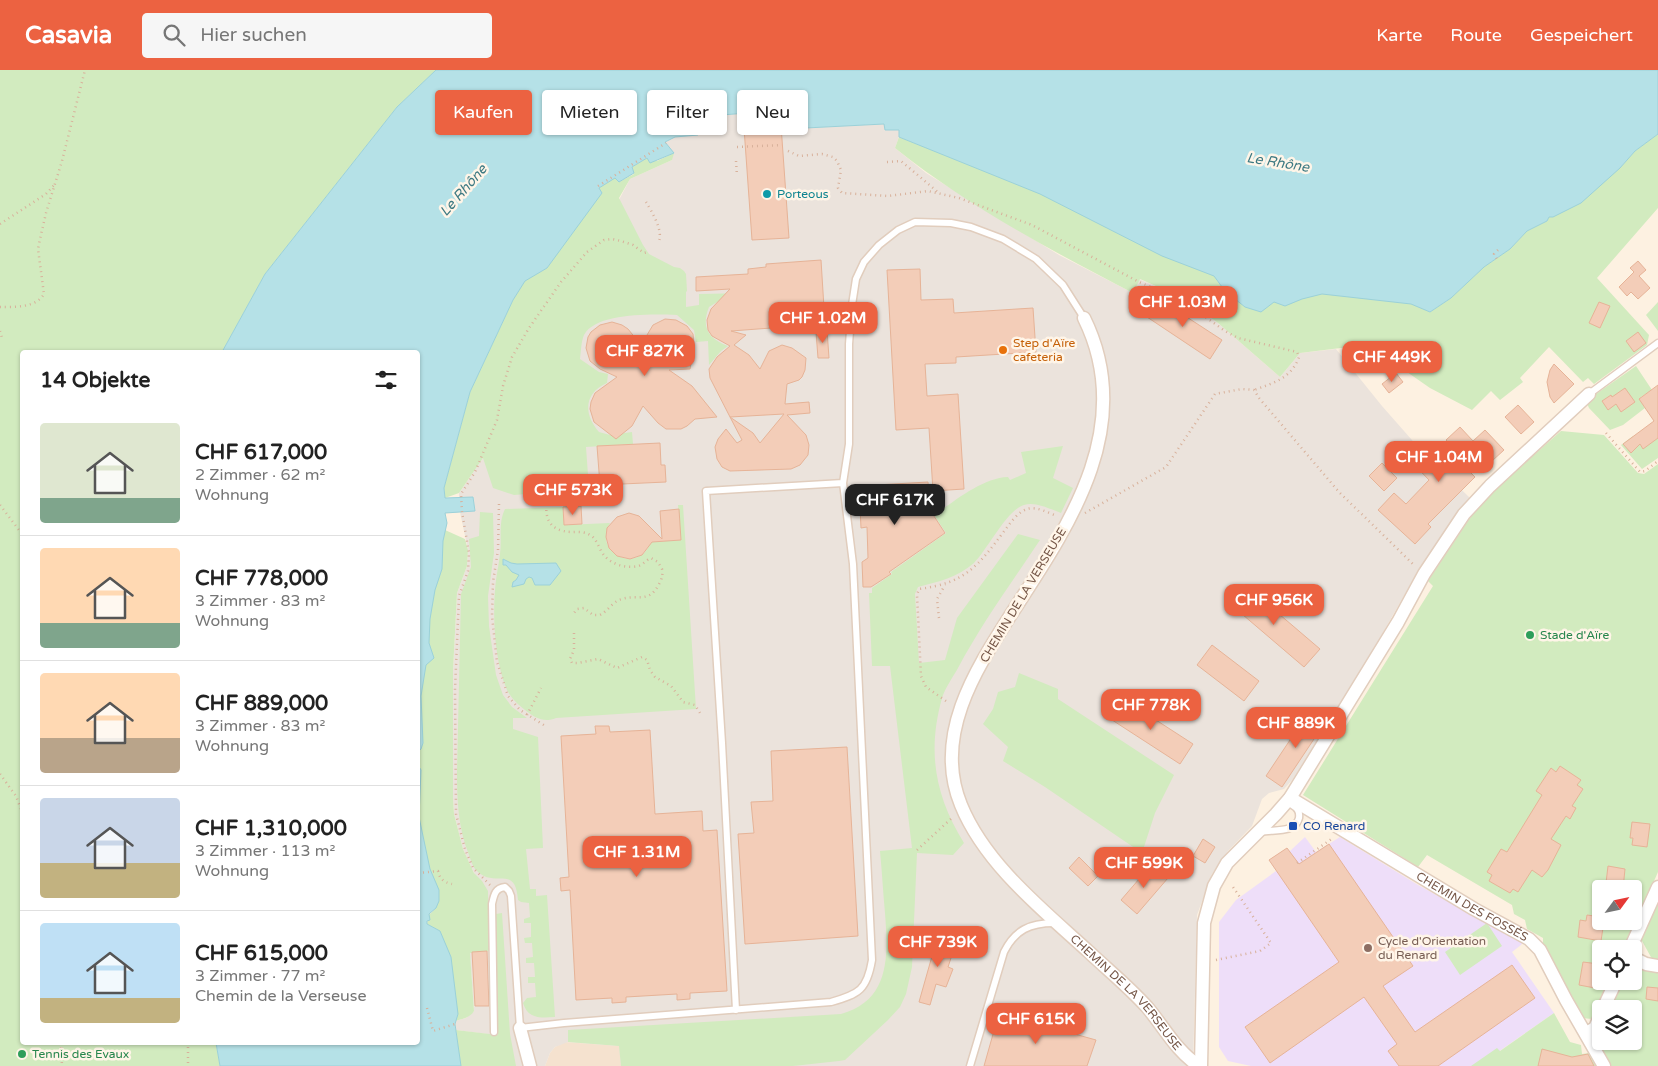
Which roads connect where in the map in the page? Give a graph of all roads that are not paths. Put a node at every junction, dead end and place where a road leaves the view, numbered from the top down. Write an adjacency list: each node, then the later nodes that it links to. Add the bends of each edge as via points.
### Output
1 (1084, 318): 4 (lane, CHEMIN DE LA VERSEUSE, via 1067,291 1036,258 1003,239 950,223 915,222 898,230 864,262 856,279 849,344 849,444); 8 (street, CHEMIN DE LA VERSEUSE, via 1100,360 1103,402 1092,469 1050,554 983,658 960,709 952,749 955,786 969,821 995,861)
2 (1658, 343): 3 (lane)
3 (1589, 394): 5 (street, via 1476,499 1449,535)
4 (844, 483): 12 (lane, CHEMIN DE LA VERSEUSE, via 856,621 872,960 869,976 864,986 851,996 832,1002); 12 (lane, via 706,491)
5 (1288, 800): 6 (street); 6 (lane, via 1298,809 1297,822 1285,830); 16 (street, CHEMIN DES FOSSÉS, via 1529,939 1540,950)
6 (1256, 834): 19 (street, via 1227,863 1214,886 1204,922)
7 (1658, 887): 9 (street)
8 (1058, 924): 18 (lane, via 1027,927 1010,941); 19 (street, CHEMIN DE LA VERSEUSE, via 1145,1005 1178,1048)
9 (1634, 940)
10 (1642, 962): 11 (street)
11 (1658, 966)
12 (736, 1010): 13 (lane, CHEMIN DE LA VERSEUSE)
13 (520, 1028): 15 (lane, via 511,896 505,887 497,890 492,904); 17 (street)
14 (1592, 1030): 16 (street)
15 (494, 1032)
16 (1586, 1033): 20 (street, CHEMIN DES FOSSÉS)
17 (530, 1066)
18 (970, 1066)
19 (1200, 1066)
20 (1604, 1066)

